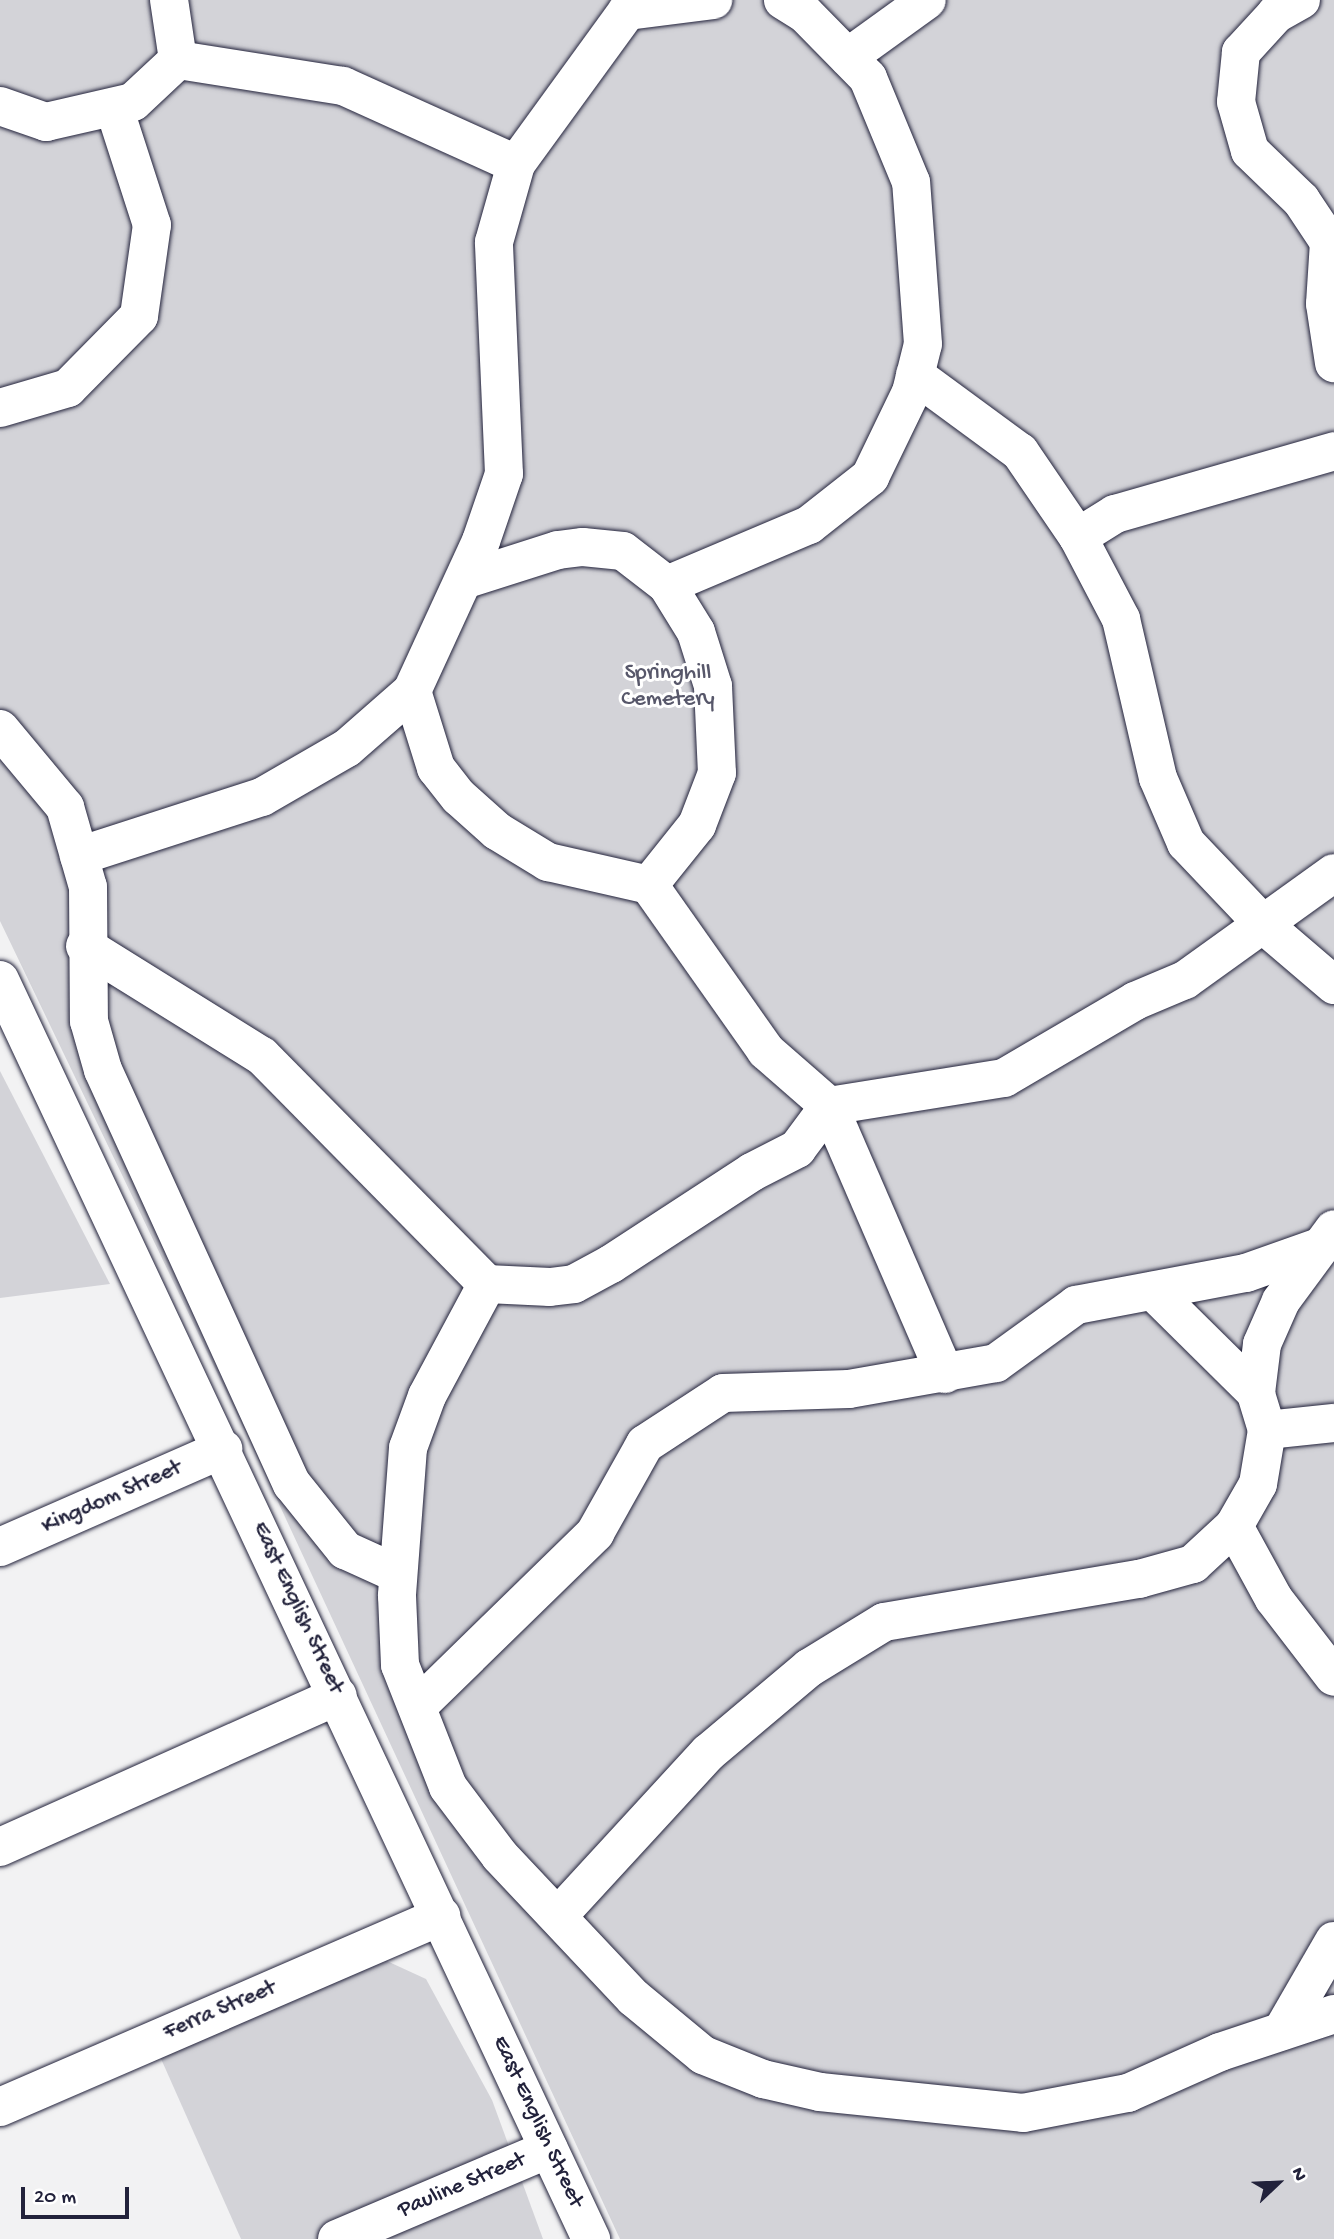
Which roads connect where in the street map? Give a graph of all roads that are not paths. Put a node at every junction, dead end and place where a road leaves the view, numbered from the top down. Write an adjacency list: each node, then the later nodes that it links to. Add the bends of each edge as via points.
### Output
1 (169, 0): 7 (street)
2 (713, 0): 10 (street, via 627,11)
3 (783, 0): 6 (street, via 805,14)
4 (927, 0): 6 (street)
5 (1282, 5): 11 (street, via 1241,52 1236,102 1250,152 1301,200 1329,242 1325,304)
6 (848, 57): 12 (street, via 868,78 911,183 923,344)
7 (178, 60): 9 (street, via 133,102); 10 (street, via 343,86)
8 (0, 106): 9 (street, via 46,122)
9 (114, 107): 13 (street, via 152,225 139,316 68,388)
10 (516, 164): 16 (street, via 494,242 504,474)
11 (1334, 363)
12 (915, 376): 15 (street, via 1020,452); 17 (street, via 870,477 809,525)
13 (0, 408)
14 (1334, 451): 15 (street, via 1115,514)
15 (1078, 537): 23 (street, via 1121,619 1158,778 1186,843)
16 (464, 580): 17 (street, via 558,550 583,547 623,551); 18 (street)
17 (667, 585): 22 (street, via 696,632 712,686 716,773 697,825)
18 (412, 691): 20 (street, via 347,748 262,797); 22 (street, via 436,768 497,831 548,862)
19 (0, 729): 20 (street, via 65,807)
20 (79, 856): 24 (street, via 88,887)
21 (1334, 873): 23 (street)
22 (649, 885): 27 (street, via 766,1051)
23 (1265, 926): 26 (street); 27 (street, via 1185,980 1135,1001 1004,1078)
24 (85, 946): 29 (street, via 262,1056); 38 (street, via 89,1021 113,1099 292,1484 345,1550)
25 (0, 980): 35 (street, East English Street)
26 (1334, 985)
27 (829, 1106): 29 (street, via 797,1149 575,1284); 31 (street)
28 (1328, 1238): 30 (street, via 1247,1272); 32 (street, via 1281,1301 1262,1344)
29 (487, 1284): 38 (street, via 427,1396 408,1448)
30 (1153, 1291): 31 (street, via 1076,1305 996,1363); 32 (street)
31 (945, 1374): 41 (street, via 849,1390 723,1393 645,1444 596,1533)
32 (1256, 1393): 34 (street)
33 (1334, 1423): 34 (street)
34 (1267, 1430): 36 (street, via 1258,1484)
35 (223, 1449): 37 (street, Kingdom Street); 40 (street, East English Street)
36 (1234, 1525): 39 (street, via 1274,1599); 44 (street, via 1193,1564 1139,1579 884,1622 809,1668 708,1753)
37 (0, 1547)
38 (398, 1574): 41 (street, via 400,1665)
39 (1334, 1677)
40 (338, 1696): 42 (street); 43 (street, East English Street)
41 (418, 1706): 44 (street, via 448,1787 500,1856)
42 (0, 1847)
43 (441, 1916): 48 (street, Ferra Street); 49 (street, East English Street)
44 (558, 1916): 47 (street, via 634,1998 703,2055 763,2079 821,2092 1023,2113 1128,2093 1220,2052)
45 (1334, 1941): 47 (street)
46 (1334, 2014): 47 (street)
47 (1282, 2031)
48 (0, 2107)
49 (550, 2149): 50 (street, Pauline Street); 51 (street, East English Street)
50 (337, 2239)
51 (591, 2239)

